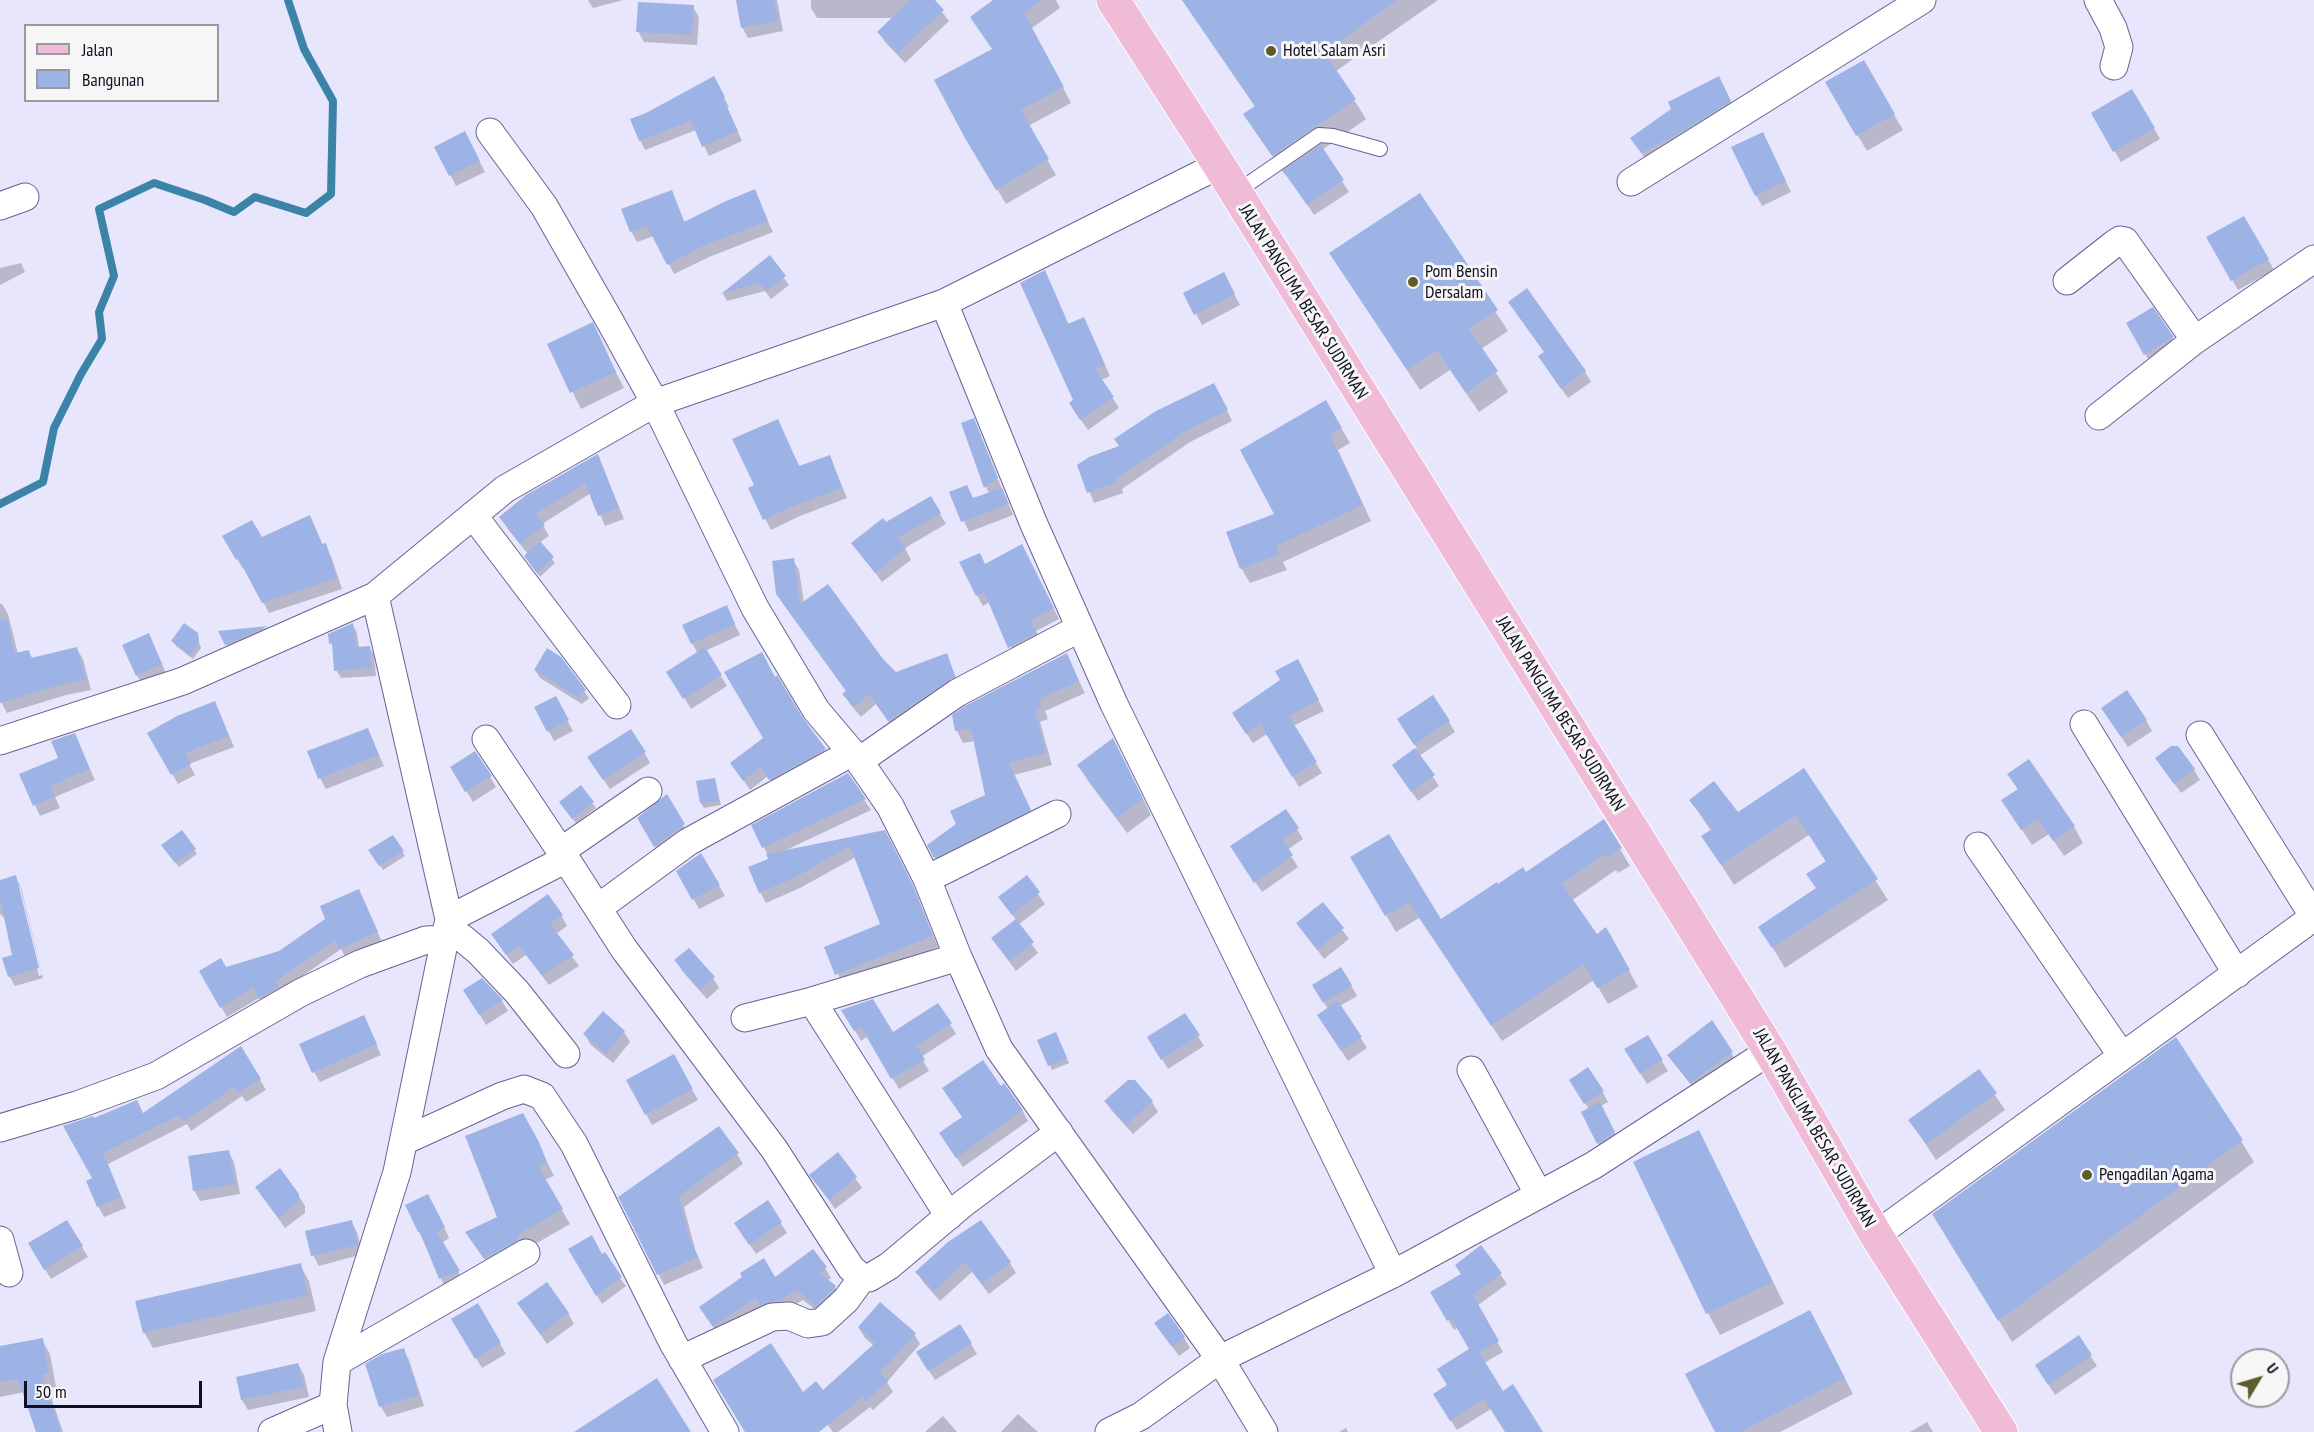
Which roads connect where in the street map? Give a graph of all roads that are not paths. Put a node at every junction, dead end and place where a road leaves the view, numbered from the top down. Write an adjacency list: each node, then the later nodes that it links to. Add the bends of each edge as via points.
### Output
1 (1113, 0): 7 (main road, JALAN PANGLIMA BESAR SUDIRMAN)
2 (1922, 0): 8 (street)
3 (2098, 0): 4 (street, via 2114,28 2119,47)
4 (2114, 66)
5 (490, 132): 14 (street, via 544,206)
6 (1380, 149): 9 (lane, via 1319,135)
7 (1219, 165): 9 (main road, JALAN PANGLIMA BESAR SUDIRMAN); 12 (street)
8 (1631, 182)
9 (1235, 193): 37 (main road, JALAN PANGLIMA BESAR SUDIRMAN)
10 (2314, 259): 13 (street)
11 (2067, 281): 13 (street, via 2114,244 2125,241)
12 (945, 303): 14 (street); 18 (street)
13 (2195, 340): 15 (street)
14 (655, 403): 16 (street, via 505,489); 24 (street, via 755,608 816,710)
15 (2100, 416)
16 (473, 516): 17 (street); 19 (street)
17 (375, 596): 23 (street, via 183,681); 32 (street)
18 (1080, 628): 24 (street, via 957,693); 50 (street)
19 (617, 705)
20 (2084, 724): 34 (street)
21 (2200, 735): 31 (street)
22 (486, 739): 28 (street)
23 (0, 741)
24 (855, 757): 29 (street, via 891,806); 30 (street, via 688,842)
25 (648, 791): 28 (street)
26 (1057, 814): 29 (street)
27 (1978, 846): 39 (street)
28 (564, 855): 30 (street); 32 (street)
29 (927, 879): 33 (street)
30 (598, 908): 51 (street, via 624,949 774,1149 851,1268)
31 (2314, 917): 34 (street)
32 (447, 929): 38 (street, via 470,944 517,992); 41 (street, via 300,993 156,1076); 43 (street)
33 (958, 957): 35 (street); 42 (street, via 999,1049)
34 (2237, 974): 39 (street)
35 (812, 1001): 36 (street); 45 (street)
36 (745, 1018)
37 (1770, 1051): 44 (street, via 1594,1165); 46 (main road, JALAN PANGLIMA BESAR SUDIRMAN)
38 (566, 1054)
39 (2122, 1056): 46 (street)
40 (1471, 1070): 44 (street)
41 (0, 1128)
42 (1059, 1132): 45 (street); 53 (street)
43 (404, 1141): 52 (street, via 502,1096 524,1089 542,1096 574,1144); 54 (street)
44 (1539, 1195): 50 (street)
45 (949, 1216): 51 (street, via 889,1266)
46 (1876, 1235): 61 (main road, JALAN PANGLIMA BESAR SUDIRMAN)
47 (0, 1240): 49 (street)
48 (526, 1253): 54 (street)
49 (9, 1274)
50 (1393, 1274): 53 (street)
51 (862, 1278): 52 (street, via 822,1322 808,1324 789,1316 772,1317)
52 (682, 1359): 58 (street)
53 (1220, 1359): 59 (street, via 1141,1416); 60 (street)
54 (337, 1362): 55 (street)
55 (333, 1405): 56 (street); 57 (street)
56 (272, 1432)
57 (338, 1432)
58 (725, 1432)
59 (1109, 1432)
60 (1264, 1432)
61 (2001, 1432)

